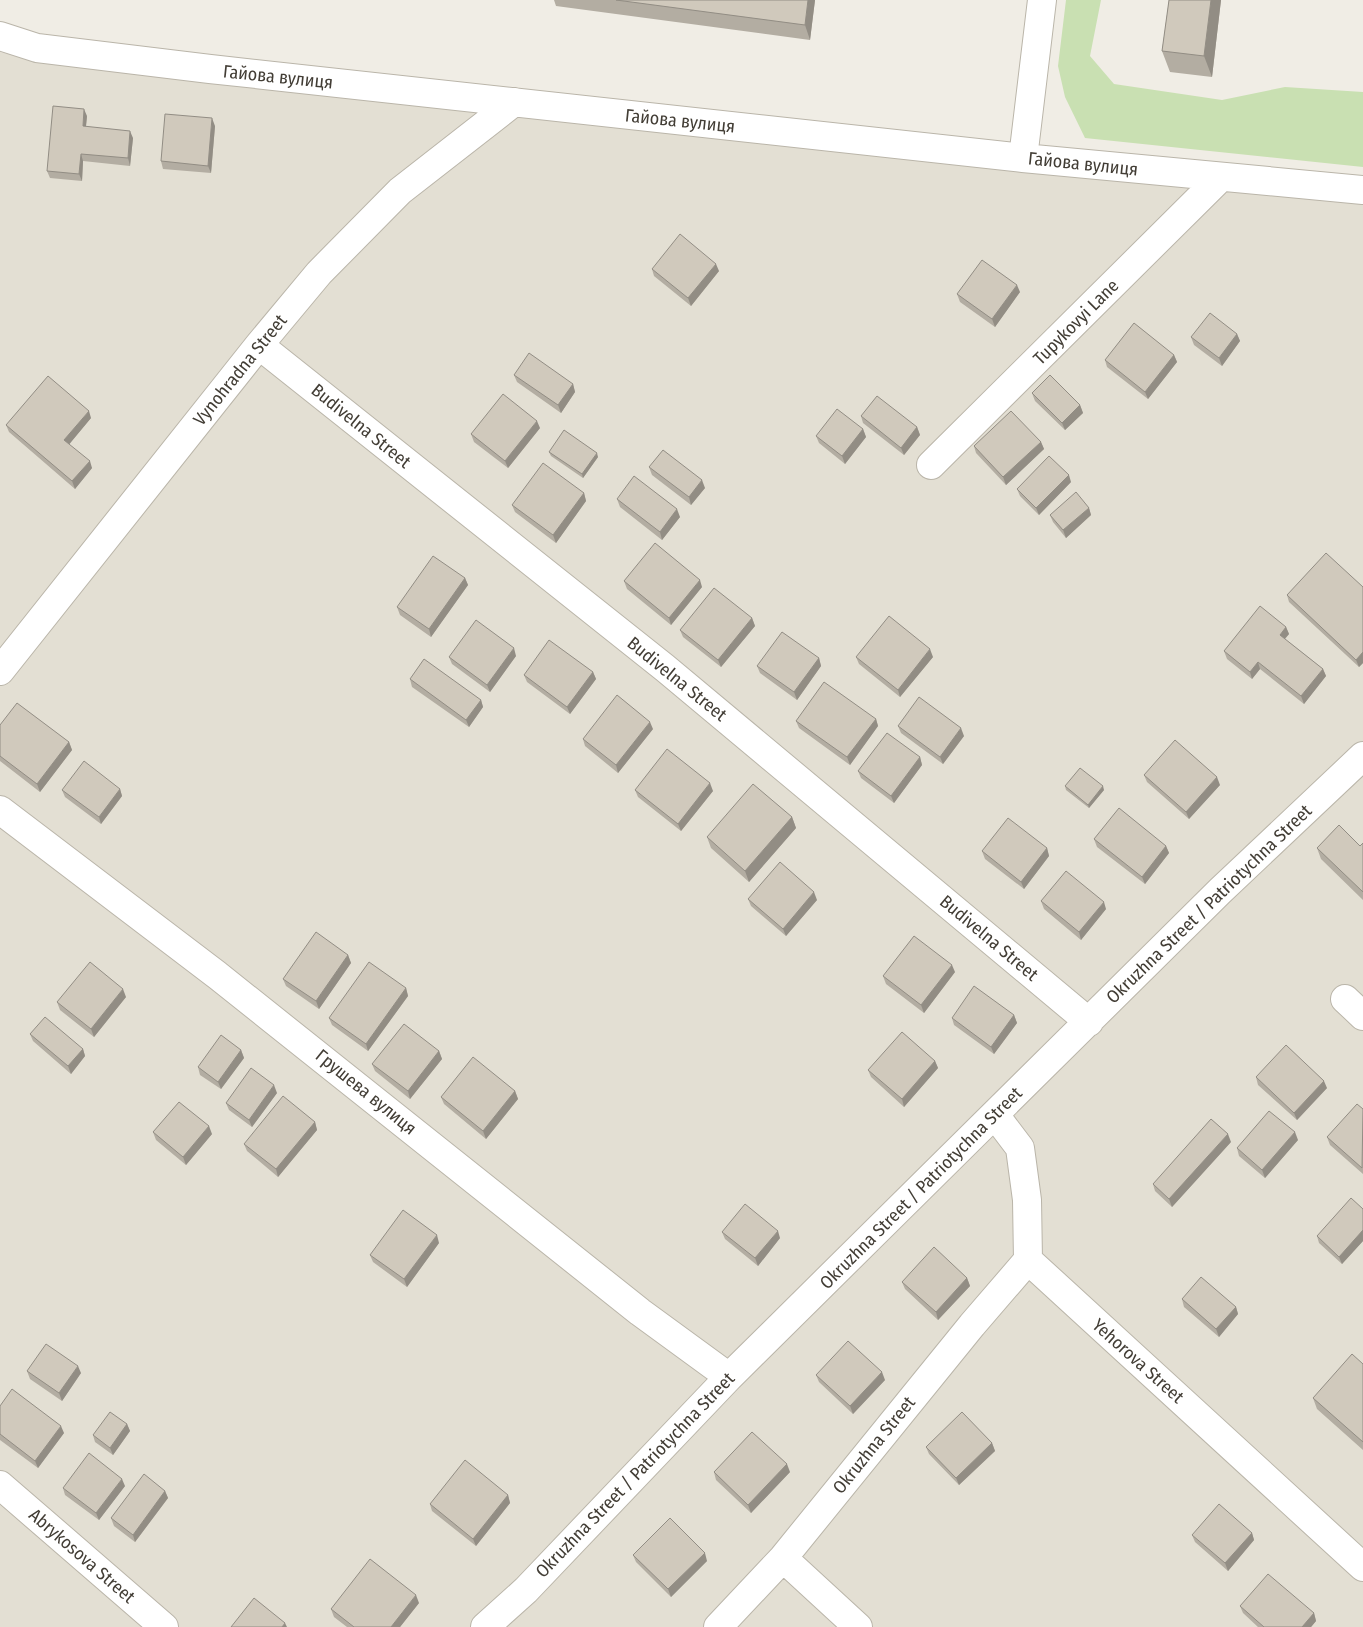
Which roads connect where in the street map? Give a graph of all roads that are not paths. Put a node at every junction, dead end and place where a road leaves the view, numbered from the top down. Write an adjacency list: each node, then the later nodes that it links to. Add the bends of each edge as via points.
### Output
1 (1042, 0): 4 (street)
2 (0, 36): 3 (street, Гайова вулиця, via 47,49)
3 (514, 102): 4 (street, Гайова вулиця); 7 (street, Vynohradna Street, via 400,191 319,273)
4 (1023, 158): 5 (street, Гайова вулиця)
5 (1220, 178): 6 (street, Гайова вулиця); 8 (street, Tupykovyi Lane)
6 (1363, 190)
7 (259, 345): 9 (street, Vynohradna Street); 12 (street, Budivelna Street, via 665,668)
8 (931, 465)
9 (0, 671)
10 (1363, 756): 12 (street, Okruzhna Street / Patriotychna Street, via 1220,891)
11 (0, 810): 15 (street, Грушева вулиця, via 217,975 640,1312)
12 (1089, 1022): 13 (street, Okruzhna Street / Patriotychna Street)
13 (995, 1115): 14 (street, via 1020,1148 1027,1200); 15 (street, Okruzhna Street / Patriotychna Street)
14 (1028, 1260): 17 (street, Okruzhna Street); 18 (street, Yehorova Street)
15 (729, 1377): 20 (street, Okruzhna Street / Patriotychna Street, via 526,1590)
16 (0, 1485): 19 (street, Abrykosova Street)
17 (783, 1558): 21 (street, Okruzhna Street); 22 (street)
18 (1363, 1566)
19 (164, 1627)
20 (485, 1627)
21 (718, 1627)
22 (858, 1627)

